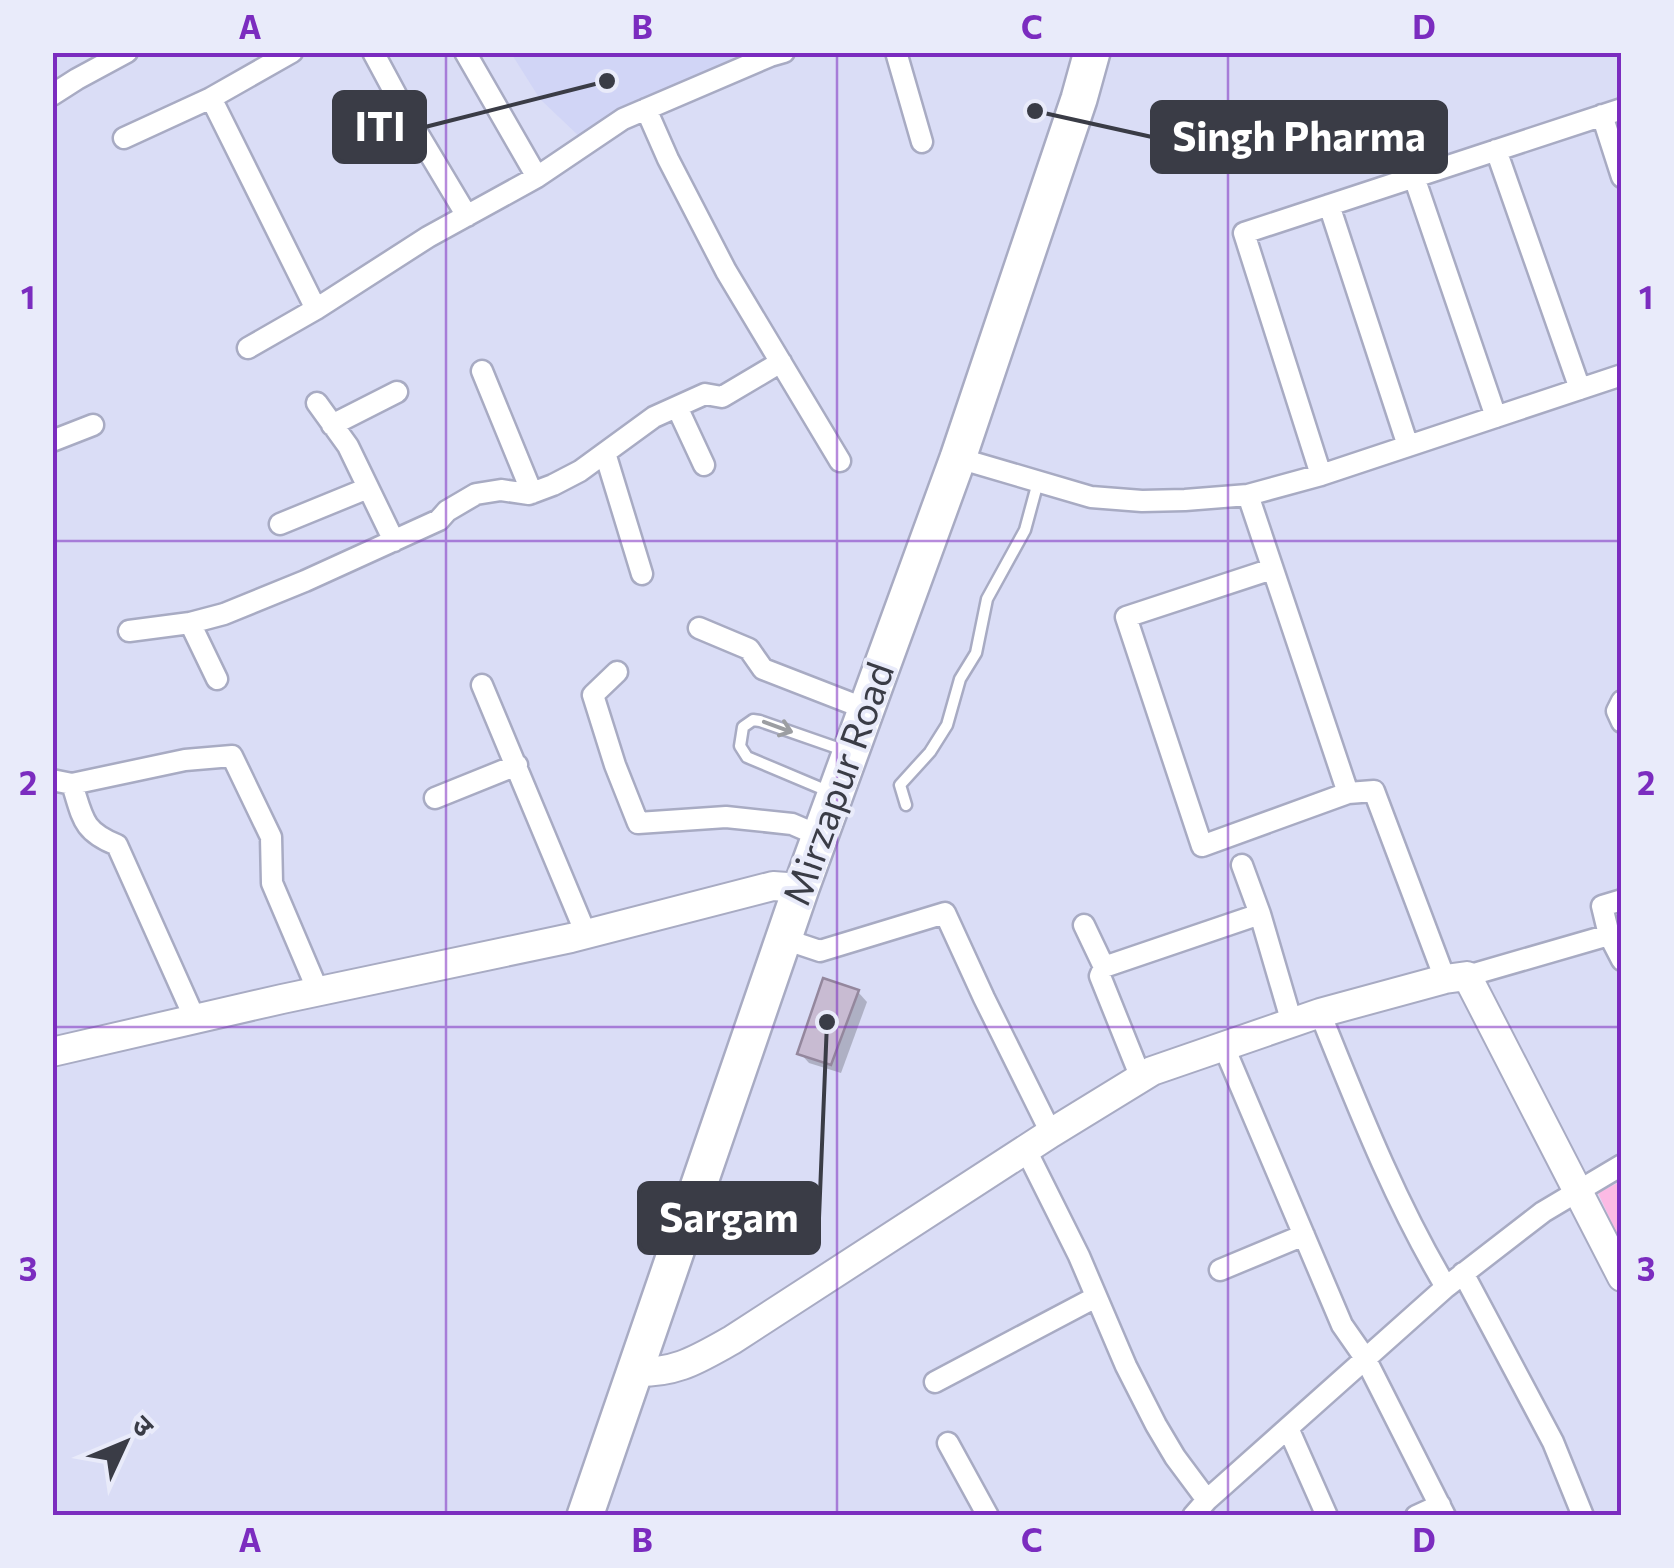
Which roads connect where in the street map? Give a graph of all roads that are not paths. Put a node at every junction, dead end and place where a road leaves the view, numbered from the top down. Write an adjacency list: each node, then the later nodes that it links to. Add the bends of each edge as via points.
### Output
1 (127, 52): 9 (street)
2 (292, 52): 10 (street)
3 (373, 52): 20 (street)
4 (465, 52): 16 (street)
5 (784, 52): 11 (street)
6 (896, 52): 14 (street)
7 (1092, 52): 37 (highway, Mirzapur Road)
8 (1111, 52): 37 (highway, Mirzapur Road, via 1060,223)
9 (52, 95)
10 (211, 98): 13 (street); 21 (street)
11 (646, 109): 16 (street); 23 (street, via 726,271)
12 (1612, 112): 15 (street); 18 (street)
13 (124, 138)
14 (922, 142)
15 (1496, 150): 17 (street); 26 (street)
16 (537, 177): 20 (street)
17 (1414, 177): 19 (street); 30 (street)
18 (1622, 177)
19 (1329, 205): 34 (street); 39 (street, via 1244,233)
20 (467, 216): 21 (street)
21 (316, 309): 22 (street)
22 (248, 348)
23 (781, 362): 29 (street, via 722,397 705,394); 36 (street)
24 (482, 371): 42 (street)
25 (1622, 375): 26 (street)
26 (1580, 389): 30 (street)
27 (397, 392): 32 (street)
28 (317, 403): 32 (street)
29 (677, 407): 35 (street); 38 (street)
30 (1496, 417): 34 (street)
31 (94, 425): 33 (street)
32 (332, 425): 41 (street)
33 (52, 441)
34 (1408, 446): 39 (street)
35 (605, 453): 42 (street); 47 (street)
36 (840, 461)
37 (967, 461): 40 (street); 55 (highway, Mirzapur Road); 72 (highway, Mirzapur Road, via 918,620)
38 (704, 466)
39 (1321, 475): 43 (street)
40 (1038, 482): 43 (street, via 1091,497); 63 (lane, via 1025,530 988,599 976,653 946,725 900,785)
41 (368, 488): 44 (street); 45 (street)
42 (532, 493): 45 (street, via 476,494)
43 (1248, 495): 46 (street)
44 (280, 524)
45 (394, 541): 48 (street)
46 (1272, 569): 60 (street); 60 (street, via 1126,617 1202,846)
47 (642, 574)
48 (190, 623): 50 (street); 52 (street)
49 (699, 628): 55 (street, via 749,649 763,669)
50 (129, 631)
51 (617, 672): 64 (street, via 592,694 638,823 726,817 792,824)
52 (217, 679)
53 (482, 685): 58 (street)
54 (1622, 701): 56 (street)
55 (866, 709): 57 (highway, Mirzapur Road)
56 (1622, 722)
57 (850, 753): 61 (highway, Mirzapur Road); 61 (lane, one-way to 57, via 747,758 740,746 743,726 760,721)
58 (516, 764): 62 (street); 70 (street)
59 (62, 782): 76 (street, via 232,756 271,837 272,883); 78 (street, via 97,837 117,845)
60 (1348, 793): 75 (street, via 1374,790)
61 (835, 794): 64 (highway, Mirzapur Road)
62 (434, 798)
63 (906, 805)
64 (820, 836): 66 (highway, Mirzapur Road)
65 (1242, 865): 68 (street)
66 (801, 888): 70 (street, via 773,886); 72 (highway, Mirzapur Road)
67 (1622, 900): 71 (street, via 1602,906)
68 (1260, 914): 74 (street); 79 (street)
69 (1084, 925): 74 (street)
70 (586, 934): 76 (street)
71 (1609, 935): 73 (street); 75 (street)
72 (794, 943): 83 (street, via 820,951 946,913); 93 (highway, Mirzapur Road)
73 (1622, 960)
74 (1104, 967): 82 (street, via 1100,976)
75 (1456, 978): 77 (street); 86 (street)
76 (318, 991): 78 (street)
77 (1320, 1014): 79 (street); 90 (street, via 1418,1240)
78 (196, 1019): 81 (street)
79 (1292, 1023): 80 (street)
80 (1224, 1047): 82 (street); 87 (street)
81 (52, 1052)
82 (1141, 1078): 83 (street)
83 (1052, 1133): 84 (street)
84 (1026, 1150): 91 (street); 93 (street, via 732,1340 690,1364)
85 (1622, 1165): 86 (street)
86 (1578, 1190): 89 (street); 90 (street)
87 (1304, 1235): 88 (street); 92 (street, via 1342,1324)
88 (1220, 1270)
89 (1622, 1277)
90 (1454, 1280): 92 (street); 104 (street, via 1553,1442)
91 (1096, 1297): 94 (street); 97 (street)
92 (1365, 1358): 95 (street); 98 (street)
93 (643, 1372): 99 (highway, Mirzapur Road); 100 (highway, Mirzapur Road)
94 (935, 1382)
95 (1288, 1428): 97 (street); 102 (street)
96 (948, 1442): 101 (street)
97 (1200, 1508)
98 (1442, 1510): 103 (street)
99 (585, 1516)
100 (606, 1516)
101 (988, 1516)
102 (1327, 1516)
103 (1416, 1516)
104 (1584, 1516)

